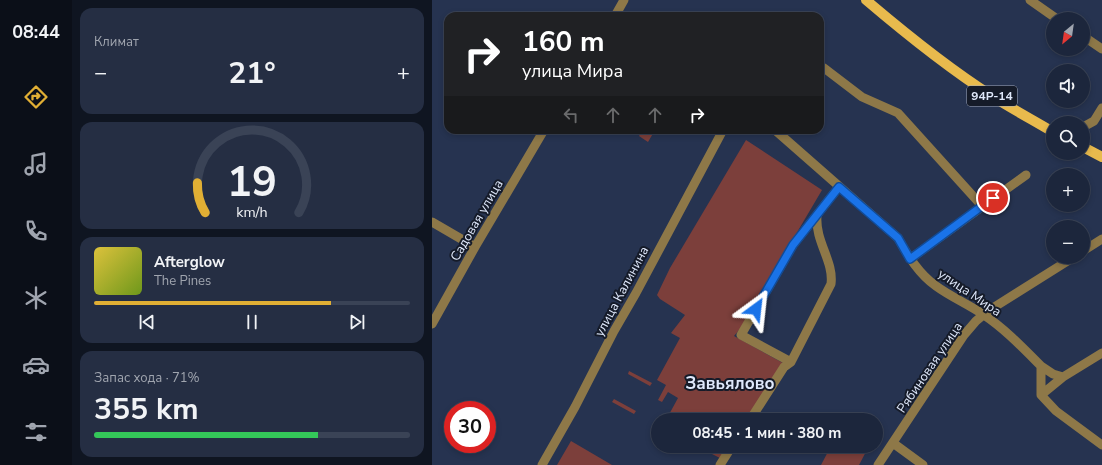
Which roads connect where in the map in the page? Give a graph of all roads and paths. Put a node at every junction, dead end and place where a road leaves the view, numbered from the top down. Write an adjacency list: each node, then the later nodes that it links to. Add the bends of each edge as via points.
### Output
1 (624, 0): 4 (street)
2 (866, 0): 11 (main road, 94Р-14, via 934,56 992,96)
3 (1030, 0): 5 (street)
4 (618, 12)
5 (1047, 12)
6 (1090, 41): 7 (street)
7 (1102, 49)
8 (824, 68): 19 (street, via 862,97 898,113)
9 (1102, 108): 10 (street)
10 (1090, 123)
11 (1046, 128)
12 (542, 134): 23 (street, Садовая улица)
13 (721, 134): 38 (street, улица Калинина)
14 (779, 134): 18 (street, улица Мира)
15 (1090, 151): 16 (main road)
16 (1102, 157)
17 (1026, 175): 19 (street)
18 (839, 187): 20 (street); 25 (street, улица Мира, via 898,238)
19 (982, 206): 25 (street)
20 (817, 216): 30 (street, via 819,238 831,270 830,284); 30 (street, via 793,245 741,335)
21 (432, 222): 23 (street)
22 (1102, 239): 24 (street)
23 (475, 247): 28 (street, Садовая улица)
24 (1090, 247)
25 (910, 259): 27 (street, улица Мира, via 936,286)
26 (1063, 264): 27 (street, Рябиновая улица)
27 (984, 315): 31 (street, улица Мира, via 1020,344); 35 (street, Рябиновая улица, via 964,335)
28 (432, 324)
29 (1102, 353): 32 (street)
30 (791, 362): 34 (street, via 784,367)
31 (1041, 366): 32 (street, улица Мира); 33 (street)
32 (1063, 377): 33 (street)
33 (1041, 395): 36 (street, via 1056,411)
34 (754, 413)
35 (893, 443): 40 (street, Рябиновая улица); 41 (street)
36 (1102, 445)
37 (728, 453): 39 (street)
38 (542, 465)
39 (720, 465)
40 (878, 465)
41 (923, 465)

